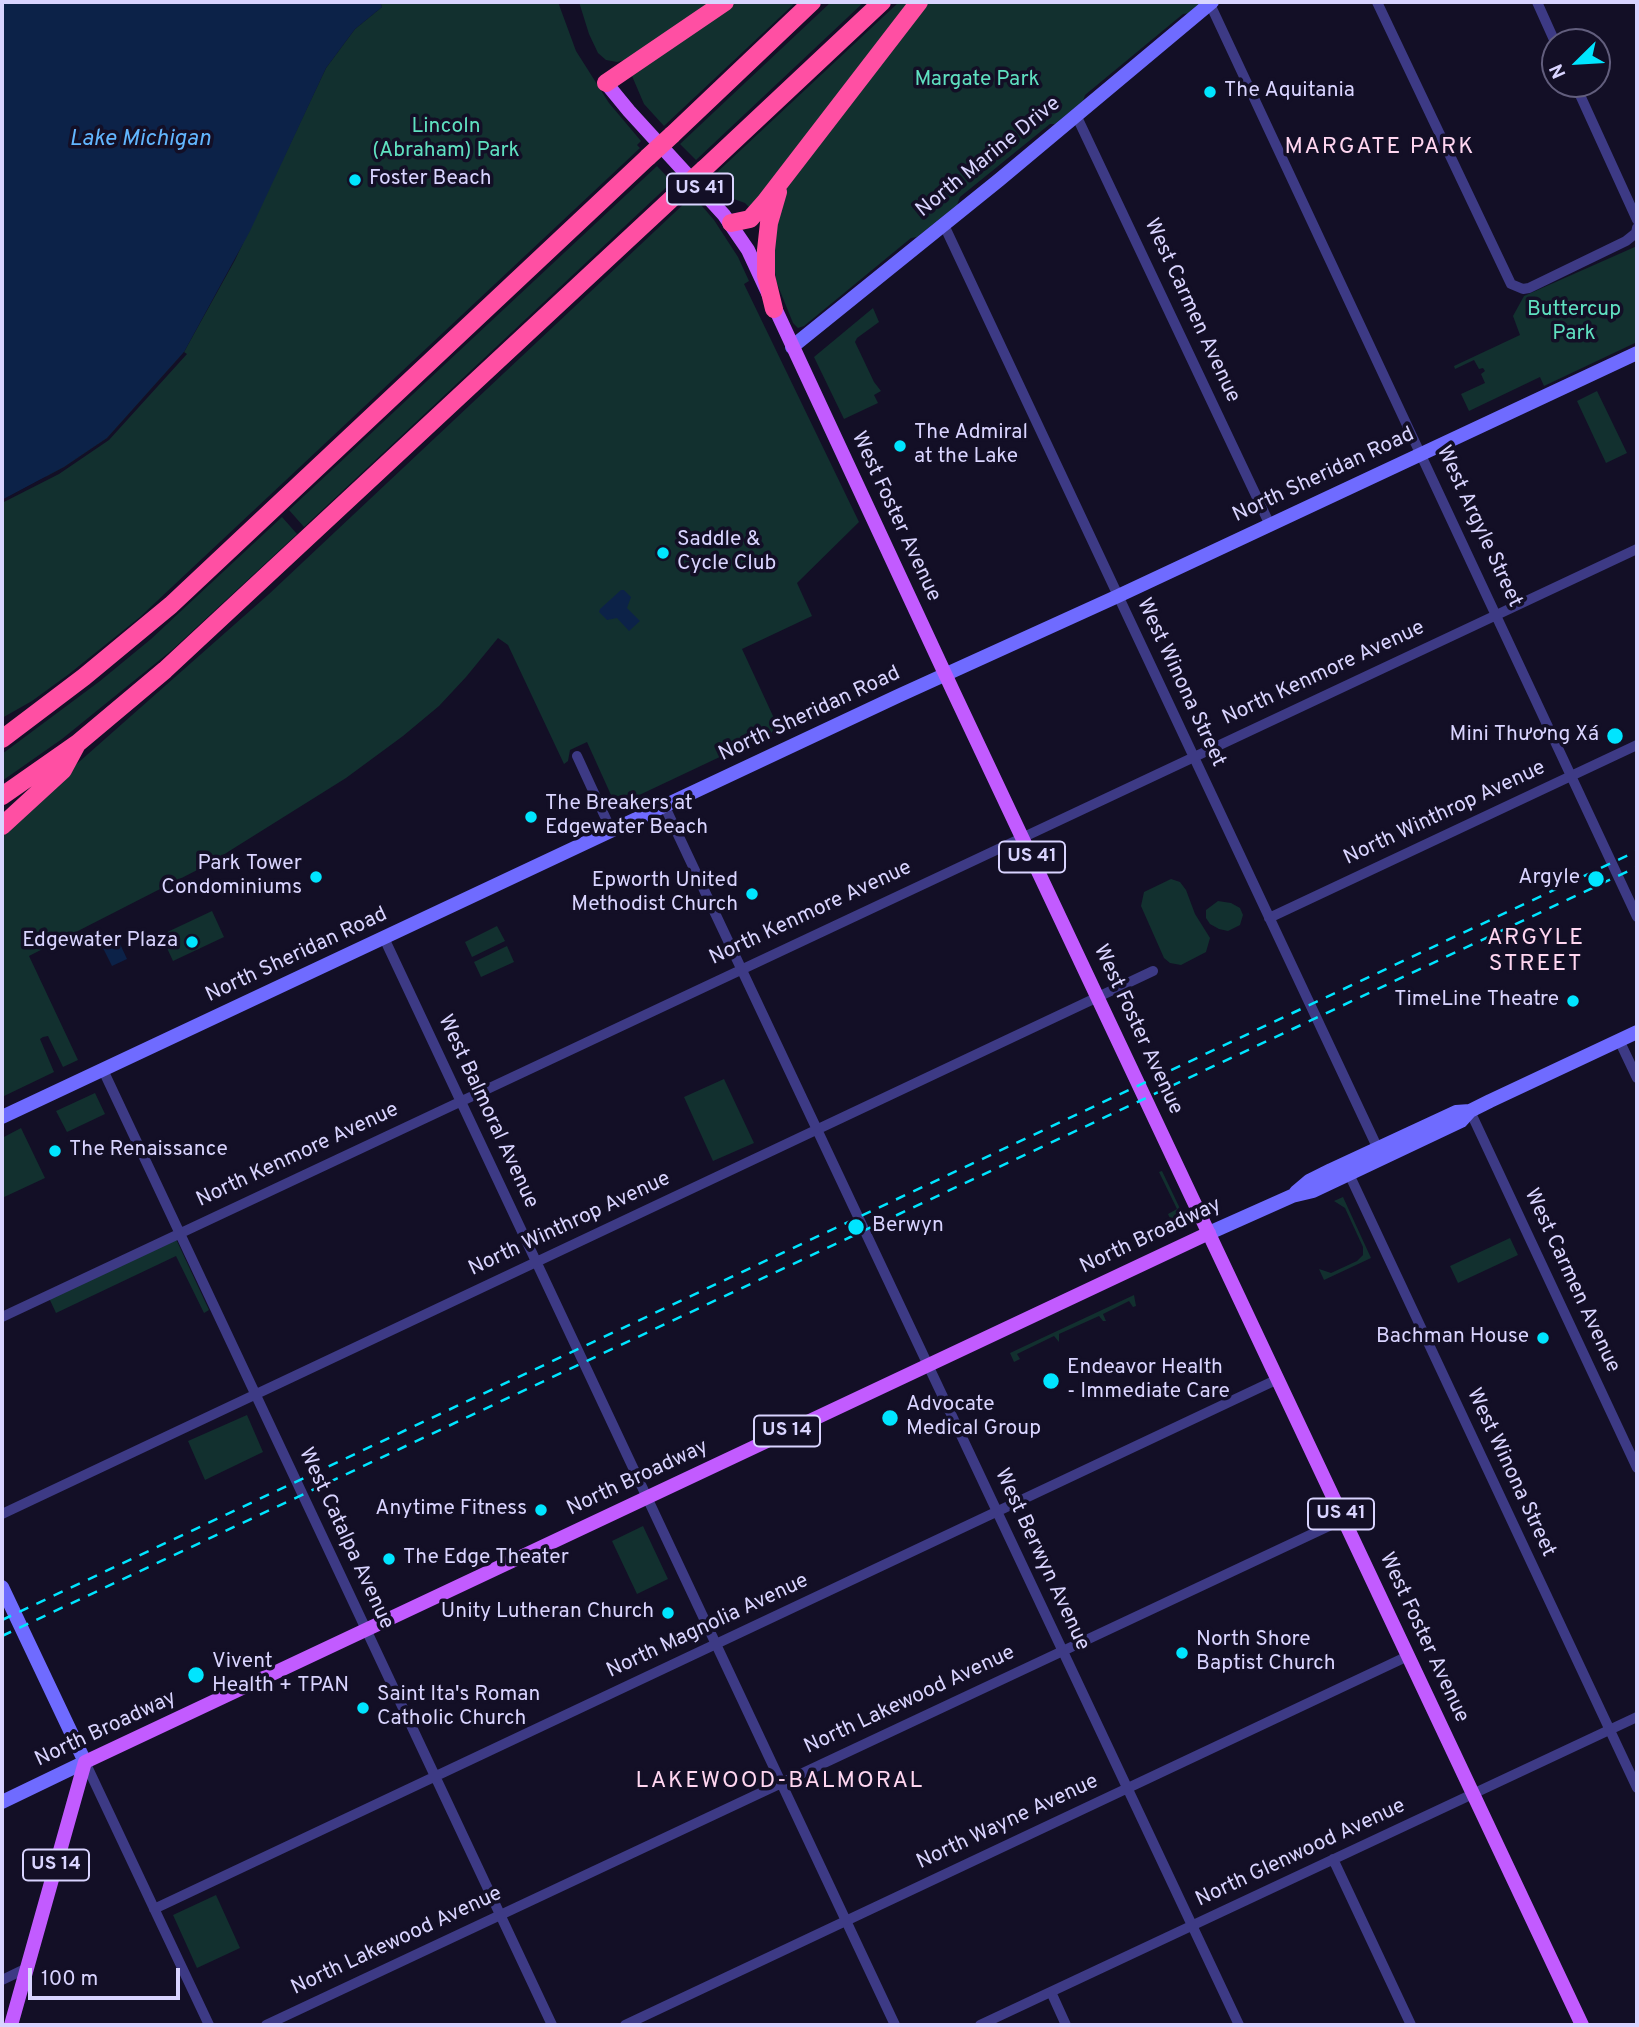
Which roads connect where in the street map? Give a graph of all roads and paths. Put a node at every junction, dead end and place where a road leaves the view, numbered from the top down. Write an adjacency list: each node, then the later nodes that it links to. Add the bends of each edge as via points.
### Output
1 (725, 2): 9 (highway, US 41)
2 (812, 2): 26 (highway, bridge, via 171,605)
3 (882, 2): 29 (highway, bridge, via 247,596)
4 (919, 2): 12 (highway, US 41)
5 (1377, 2): 16 (street, via 1507,279 1516,288 1529,288 1626,241)
6 (1536, 2): 8 (street)
7 (1211, 3): 11 (main road, North Marine Drive); 20 (street, West Argyle Street)
8 (1548, 28)
9 (606, 83): 14 (main road, West Foster Avenue / US 41)
10 (1581, 98): 13 (street)
11 (1076, 115): 15 (main road, North Marine Drive); 21 (street, West Carmen Avenue)
12 (785, 178): 14 (highway, via 753,216); 17 (highway, US 41, via 772,206 766,243 766,276)
13 (1637, 220)
14 (731, 223): 17 (main road, West Foster Avenue / US 41)
15 (943, 223): 18 (main road, North Marine Drive); 23 (street, West Winona Street)
16 (1637, 231)
17 (774, 309): 18 (main road, West Foster Avenue / US 41)
18 (792, 347): 25 (main road, West Foster Avenue / US 41)
19 (1637, 353): 20 (main road, North Sheridan Road)
20 (1422, 453): 21 (main road, North Sheridan Road); 24 (street, West Argyle Street)
21 (1270, 525): 23 (main road, North Sheridan Road)
22 (1637, 549): 24 (street, North Kenmore Avenue)
23 (1118, 596): 25 (main road, North Sheridan Road); 31 (street, West Winona Street)
24 (1498, 615): 31 (street, North Kenmore Avenue); 33 (street, West Argyle Street)
25 (945, 674): 35 (main road, North Sheridan Road); 38 (main road, West Foster Avenue / US 41)
26 (29, 720): 27 (highway); 28 (highway)
27 (2, 728)
28 (2, 738)
29 (78, 743): 34 (highway); 36 (highway, via 63,770)
30 (1637, 745): 33 (street, North Winthrop Avenue)
31 (1193, 755): 38 (street, North Kenmore Avenue); 40 (street, West Winona Street)
32 (576, 756): 37 (street)
33 (1572, 776): 39 (street, West Argyle Street); 40 (street, North Winthrop Avenue)
34 (2, 796)
35 (665, 807): 37 (main road, North Sheridan Road); 42 (street, West Berwyn Avenue)
36 (2, 826)
37 (612, 832): 41 (main road, North Sheridan Road)
38 (1022, 836): 42 (street, North Kenmore Avenue); 44 (main road, West Foster Avenue / US 41)
39 (1637, 917)
40 (1269, 918): 53 (street, West Winona Street)
41 (384, 938): 47 (main road, North Sheridan Road); 49 (street, West Balmoral Avenue)
42 (741, 968): 49 (street, North Kenmore Avenue); 52 (street, West Berwyn Avenue)
43 (1153, 971): 44 (street, North Winthrop Avenue)
44 (1098, 998): 52 (street, North Winthrop Avenue); 57 (main road, West Foster Avenue / US 41)
45 (1637, 1032): 46 (main road, North Broadway)
46 (1619, 1040): 48 (street); 50 (main road, North Broadway)
47 (103, 1070): 51 (main road, North Sheridan Road); 56 (street, West Catalpa Avenue)
48 (1637, 1078)
49 (460, 1101): 56 (street, North Kenmore Avenue); 58 (street, West Balmoral Avenue)
50 (1471, 1111): 53 (main road, North Broadway, via 1461,1121); 63 (street, West Carmen Avenue)
51 (2, 1117)
52 (817, 1130): 58 (street, North Winthrop Avenue); 60 (street, West Berwyn Avenue)
53 (1380, 1153): 54 (main road, North Broadway); 55 (main road, North Broadway, via 1309,1181)
54 (1349, 1174): 55 (main road, North Broadway); 74 (street, West Winona Street)
55 (1292, 1196): 57 (main road, North Broadway)
56 (179, 1233): 59 (street, North Kenmore Avenue); 62 (street, West Catalpa Avenue)
57 (1209, 1233): 60 (main road, North Broadway / US 14); 61 (main road, West Foster Avenue / US 41)
58 (536, 1262): 62 (street, North Winthrop Avenue); 64 (street, West Balmoral Avenue)
59 (2, 1317)
60 (928, 1365): 64 (main road, North Broadway / US 14); 65 (street, West Berwyn Avenue)
61 (1278, 1379): 65 (street, North Magnolia Avenue); 67 (main road, West Foster Avenue / US 41)
62 (255, 1395): 66 (street, North Winthrop Avenue); 69 (street, West Catalpa Avenue)
63 (1637, 1468)
64 (647, 1498): 69 (main road, North Broadway / US 14); 70 (street, West Balmoral Avenue)
65 (997, 1512): 70 (street, North Magnolia Avenue); 71 (street, West Berwyn Avenue)
66 (2, 1514)
67 (1344, 1519): 71 (street, North Lakewood Avenue); 72 (main road, West Foster Avenue / US 41)
68 (2, 1587): 75 (main road)
69 (366, 1630): 75 (main road, North Broadway / US 14); 76 (street, West Catalpa Avenue)
70 (716, 1644): 76 (street, North Magnolia Avenue); 77 (street, West Balmoral Avenue)
71 (1062, 1651): 77 (street, North Lakewood Avenue); 79 (street, West Berwyn Avenue)
72 (1408, 1656): 79 (street, North Wayne Avenue); 80 (main road, West Foster Avenue / US 41)
73 (1637, 1717): 74 (street, North Glenwood Avenue)
74 (1610, 1730): 78 (street, West Winona Street); 80 (street, North Glenwood Avenue)
75 (85, 1762): 81 (main road, North Broadway); 83 (street); 87 (main road, US 14)
76 (435, 1776): 83 (street, North Magnolia Avenue); 84 (street, West Catalpa Avenue)
77 (781, 1783): 84 (street, North Lakewood Avenue); 85 (street, West Balmoral Avenue)
78 (1637, 1788)
79 (1127, 1789): 85 (street, North Wayne Avenue); 86 (street, West Berwyn Avenue)
80 (1474, 1794): 82 (street, North Glenwood Avenue); 100 (main road, West Foster Avenue / US 41)
81 (2, 1802)
82 (1333, 1859): 86 (street, North Glenwood Avenue); 99 (street)
83 (154, 1909): 91 (street)
84 (500, 1914): 92 (street, North Lakewood Avenue); 93 (street, West Catalpa Avenue)
85 (846, 1921): 94 (street, North Wayne Avenue); 95 (street, West Balmoral Avenue)
86 (1192, 1926): 89 (street, North Glenwood Avenue); 98 (street, West Berwyn Avenue)
87 (27, 1968): 88 (street); 90 (main road, US 14)
88 (2, 1980)
89 (1051, 1992): 96 (street, North Glenwood Avenue); 97 (street)
90 (11, 2025)
91 (209, 2025)
92 (266, 2025)
93 (552, 2025)
94 (625, 2025)
95 (895, 2025)
96 (980, 2025)
97 (1066, 2025)
98 (1239, 2025)
99 (1410, 2025)
100 (1582, 2025)

